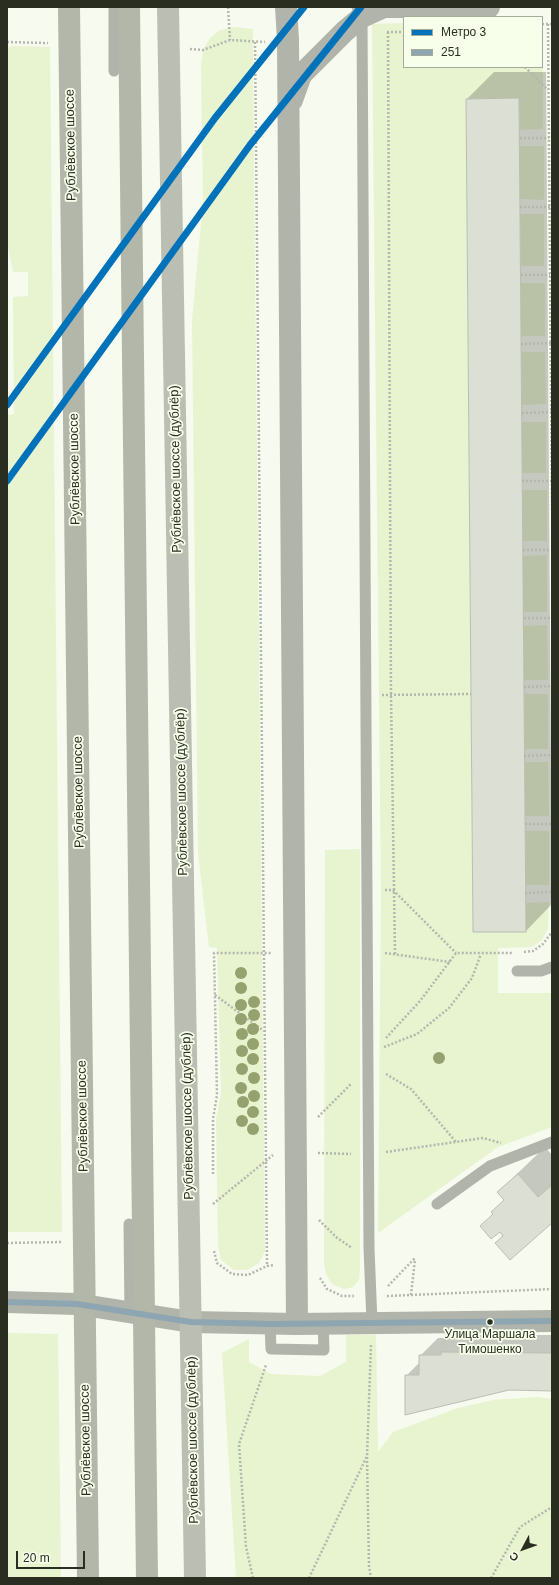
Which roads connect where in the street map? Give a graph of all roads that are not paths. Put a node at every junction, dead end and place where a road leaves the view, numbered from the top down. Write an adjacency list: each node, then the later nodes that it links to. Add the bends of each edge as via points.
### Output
1 (69, 7): 26 (main road, Рублёвское шоссе, bridge)
2 (114, 7): 9 (lane)
3 (129, 7): 27 (main road, bridge)
4 (168, 7): 20 (main road, Рублёвское шоссе (дублёр))
5 (286, 7): 10 (street)
6 (384, 7): 7 (street); 8 (street)
7 (489, 7)
8 (359, 12): 10 (street, via 345,31 300,75); 22 (lane, via 370,1258 374,1296)
9 (114, 71)
10 (288, 109): 24 (street)
11 (552, 966): 12 (lane, via 540,971)
12 (517, 971)
13 (552, 1142): 14 (lane, via 490,1166)
14 (437, 1204)
15 (129, 1224): 18 (lane)
16 (7, 1302): 17 (street)
17 (77, 1304): 18 (street); 25 (lane)
18 (130, 1314): 20 (street)
19 (552, 1321): 22 (street)
20 (191, 1322): 23 (street); 28 (main road, Рублёвское шоссе (дублёр))
21 (324, 1323): 22 (street); 23 (lane, via 324,1350 271,1349); 24 (street)
22 (372, 1323)
23 (270, 1324): 24 (street)
24 (297, 1324)
25 (78, 1358)
26 (88, 1578)
27 (147, 1578)
28 (195, 1578)

